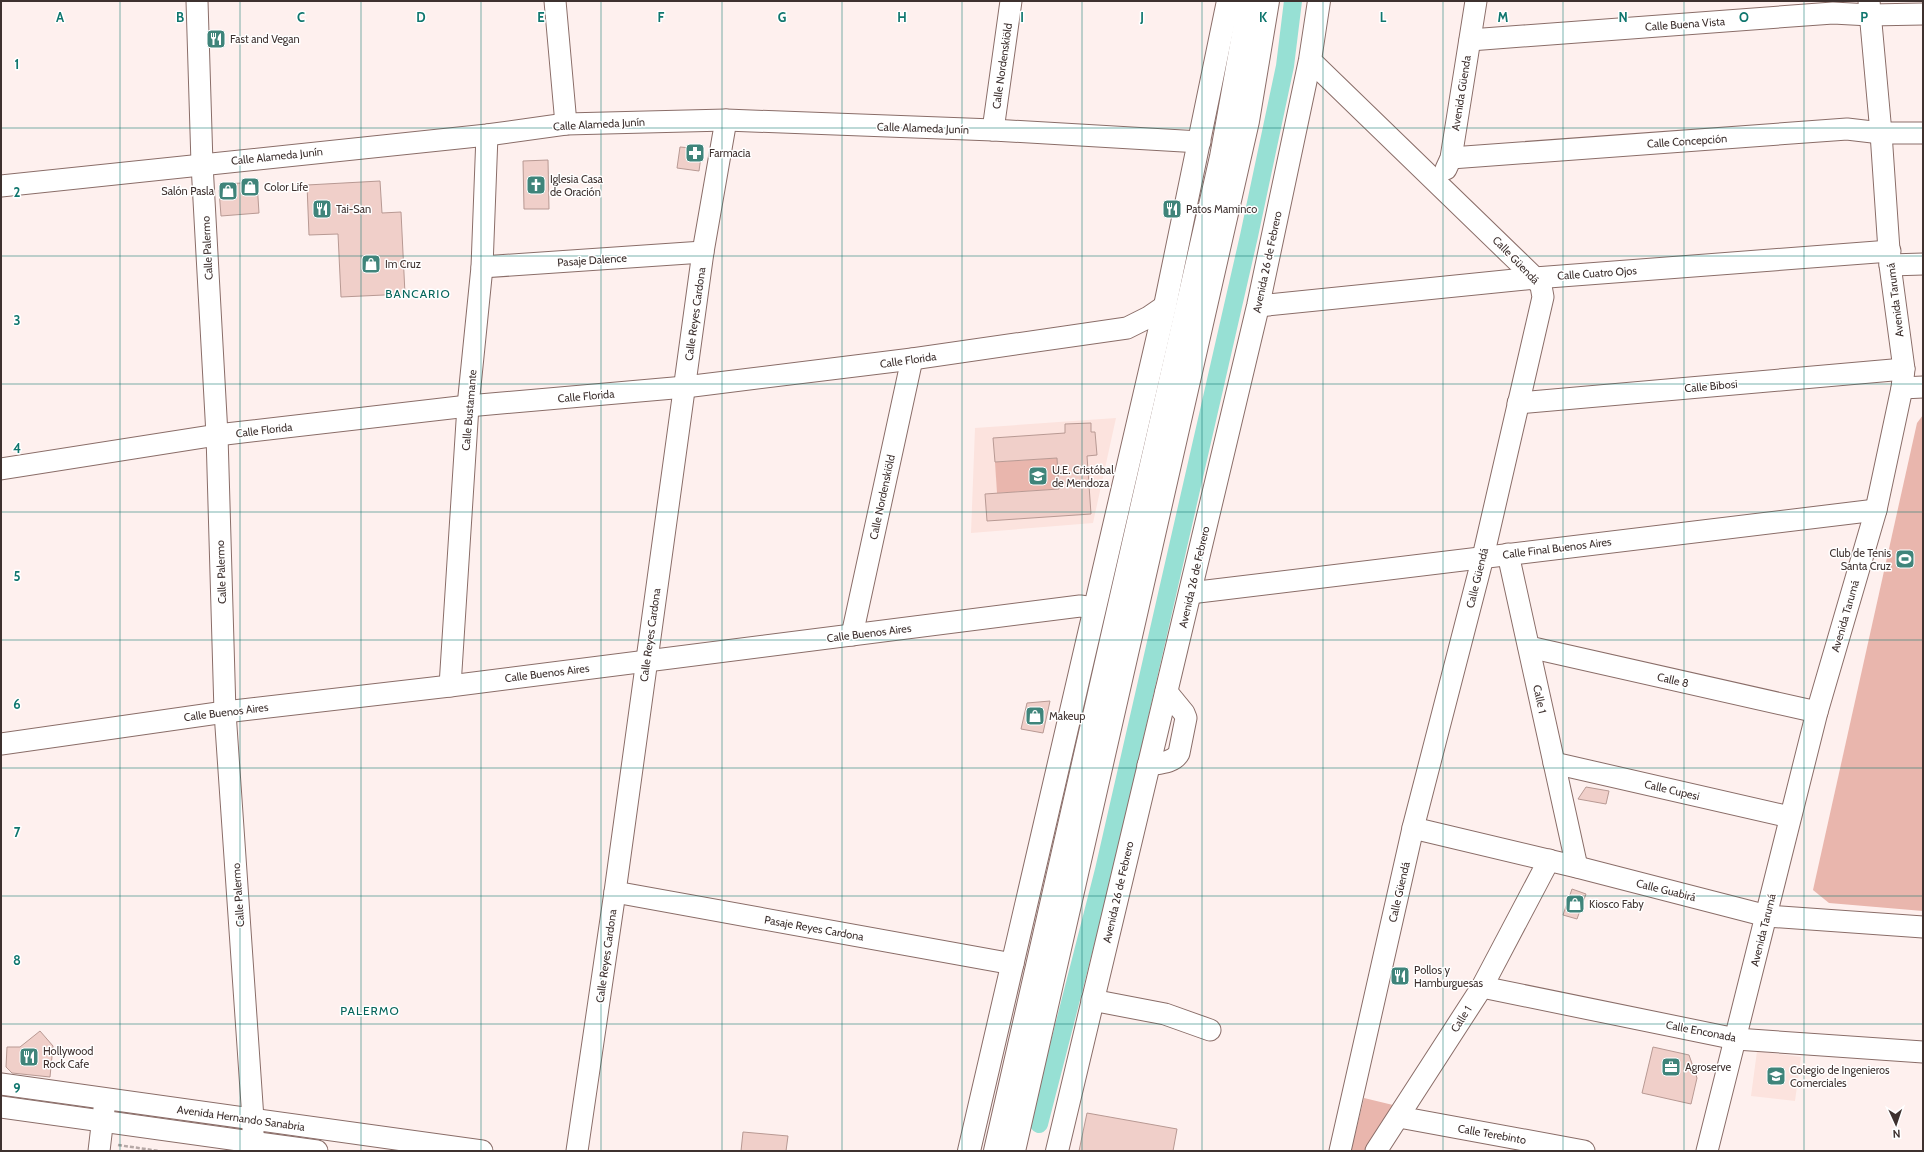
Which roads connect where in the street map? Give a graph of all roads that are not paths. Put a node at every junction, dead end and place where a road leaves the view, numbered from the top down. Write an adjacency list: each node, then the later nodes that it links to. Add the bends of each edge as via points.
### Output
1 (197, 1): 23 (street, Calle Palermo)
2 (556, 1): 16 (street)
3 (1011, 1): 17 (street, Calle Nordenskiöld)
4 (1228, 1): 21 (main road)
5 (1249, 1): 84 (main road, via 1221,157)
6 (1268, 1): 85 (main road, via 1248,121)
7 (1319, 1): 12 (main road, Avenida 26 de Febrero)
8 (1476, 1): 11 (street, Avenida Güenda)
9 (1869, 8): 10 (street, Calle Buena Vista); 11 (street, Calle Buena Vista, via 1833,13); 18 (street, Avenida Tarumá)
10 (1923, 14)
11 (1470, 40): 22 (street, Avenida Güenda)
12 (1310, 60): 13 (street, Calle Güendá); 14 (main road, Avenida 26 de Febrero)
13 (1335, 84): 14 (street, via 1317,80); 24 (street, Calle Güendá)
14 (1305, 85): 32 (main road, Avenida 26 de Febrero)
15 (726, 120): 16 (street, Calle Alameda Junín); 17 (street, Calle Alameda Junín); 26 (street, Calle Reyes Cardona)
16 (566, 124): 20 (street, Calle Alameda Junín)
17 (993, 130): 21 (street, Calle Alameda Junín)
18 (1881, 133): 19 (street, Calle Concepción); 22 (street, Calle Concepción, via 1847,129); 27 (street, Avenida Tarumá)
19 (1923, 133)
20 (487, 135): 23 (street, Calle Alameda Junín); 29 (street, Calle Bustamante)
21 (1200, 142): 31 (main road)
22 (1451, 158): 24 (street, Avenida Güenda)
23 (202, 164): 25 (street, Calle Alameda Junín); 39 (street, Calle Palermo)
24 (1440, 184): 30 (street, Calle Güendá)
25 (1, 186)
26 (703, 252): 29 (street, Pasaje Dalence); 35 (street, Calle Reyes Cardona)
27 (1890, 258): 28 (street, Calle Cuatro Ojos); 30 (street, Calle Cuatro Ojos); 34 (street, Avenida Tarumá)
28 (1923, 264)
29 (482, 268): 38 (street, Calle Bustamante)
30 (1535, 278): 32 (street, Calle Cuatro Ojos); 37 (street, Calle Güendá, via 1544,297)
31 (1165, 306): 33 (street, Calle Florida, via 1127,328); 45 (main road)
32 (1258, 306): 44 (main road, Avenida 26 de Febrero)
33 (912, 360): 35 (street, Calle Florida); 46 (street, Calle Nordenskiöld)
34 (1903, 378): 36 (street, Calle Bibosi); 37 (street, Calle Bibosi); 41 (street, Avenida Tarumá)
35 (685, 387): 38 (street, Calle Florida); 48 (street, Calle Reyes Cardona)
36 (1923, 387)
37 (1518, 403): 43 (street, Calle Güendá)
38 (468, 406): 39 (street, Calle Florida); 49 (street, Calle Bustamante)
39 (217, 436): 40 (street, Calle Florida); 50 (street, Calle Palermo)
40 (1, 469)
41 (1876, 510): 42 (street, Calle Final Buenos Aires); 51 (street, Avenida Tarumá)
42 (1508, 554): 43 (street, Calle Final Buenos Aires); 47 (street, Calle 1)
43 (1483, 557): 44 (street, Calle Final Buenos Aires); 55 (street, Calle Güendá)
44 (1190, 593): 63 (main road, Avenida 26 de Febrero)
45 (1094, 608): 46 (street, Calle Buenos Aires, via 1080,606); 61 (main road)
46 (852, 635): 48 (street, Calle Buenos Aires)
47 (1529, 648): 51 (street, Calle 8); 53 (street, Calle 1)
48 (646, 661): 49 (street, Calle Buenos Aires); 58 (street, Calle Reyes Cardona)
49 (450, 686): 50 (street, Calle Buenos Aires)
50 (225, 712): 52 (street, Calle Buenos Aires); 74 (street, Calle Palermo)
51 (1817, 712): 54 (street, Avenida Tarumá)
52 (1, 744)
53 (1554, 764): 54 (street, Calle Cupesi); 57 (street, Calle 1)
54 (1790, 817): 59 (street, Avenida Tarumá)
55 (1413, 828): 56 (street, Calle Guabirá); 87 (street, Calle Güendá)
56 (1549, 860): 57 (street, Calle Guabirá); 62 (street, Calle 1)
57 (1577, 867): 59 (street, Calle Guabirá)
58 (615, 892): 61 (street, Pasaje Reyes Cardona); 82 (street, Calle Reyes Cardona)
59 (1767, 916): 60 (street, Calle Guabirá); 65 (street, Avenida Tarumá)
60 (1923, 927)
61 (1013, 964): 83 (main road)
62 (1482, 987): 65 (street, Calle Enconada); 73 (street, Calle 1)
63 (1092, 1000): 64 (street, via 1165,1014); 86 (main road, Avenida 26 de Febrero)
64 (1210, 1030)
65 (1736, 1039): 66 (street, Calle Enconada); 90 (street, Avenida Tarumá)
66 (1923, 1052)
67 (1, 1084): 68 (street, Avenida Hernando Sanabria)
68 (42, 1089): 69 (street, Avenida Hernando Sanabria); 72 (street, via 45,1096)
69 (105, 1098): 70 (street, Avenida Hernando Sanabria); 75 (street)
70 (158, 1106): 74 (street, Avenida Hernando Sanabria); 76 (street, via 154,1117)
71 (1, 1107): 72 (street, Avenida Hernando Sanabria)
72 (40, 1113): 75 (street, Avenida Hernando Sanabria)
73 (1399, 1117): 88 (street, Calle 1); 89 (street, Calle Terebinto)
74 (253, 1119): 77 (street, Calle Palermo); 78 (street, Avenida Hernando Sanabria)
75 (103, 1122): 76 (street, Avenida Hernando Sanabria); 79 (street)
76 (156, 1129): 77 (street, Avenida Hernando Sanabria)
77 (253, 1142): 80 (street, Avenida Hernando Sanabria)
78 (399, 1146): 81 (street, Avenida Hernando Sanabria)
79 (108, 1148)
80 (317, 1151)
81 (482, 1151)
82 (577, 1151)
83 (969, 1151)
84 (995, 1151)
85 (1014, 1151)
86 (1057, 1151)
87 (1340, 1151)
88 (1376, 1151)
89 (1584, 1151)
90 (1707, 1151)

